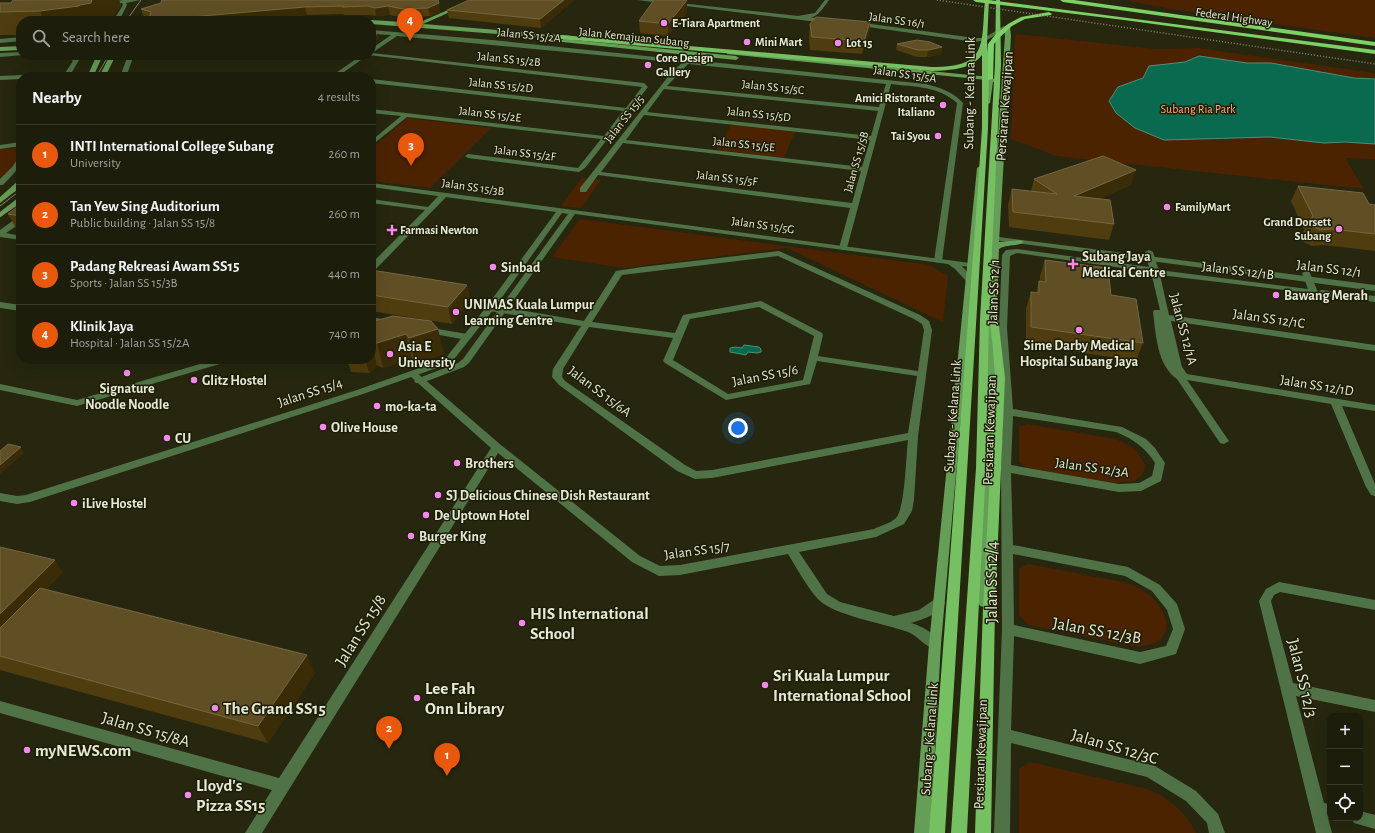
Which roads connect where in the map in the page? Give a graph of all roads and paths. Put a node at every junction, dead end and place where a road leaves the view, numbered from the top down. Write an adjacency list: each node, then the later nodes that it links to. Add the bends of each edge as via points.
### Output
1 (138, 0): 13 (street)
2 (141, 0): 16 (street, via 130,4)
3 (475, 0): 21 (main road, via 428,21)
4 (483, 0): 25 (main road, via 436,23)
5 (639, 0): 17 (street)
6 (827, 0): 17 (street, via 817,14)
7 (976, 0): 23 (highway)
8 (987, 0): 32 (main road, Subang - Kelana Link)
9 (998, 0): 106 (main road, via 998,64)
10 (1019, 0): 38 (highway, Federal Highway)
11 (1063, 0): 20 (highway, Federal Highway)
12 (1101, 0): 20 (highway)
13 (112, 2): 14 (street); 15 (street, via 125,3)
14 (101, 3)
15 (118, 16)
16 (124, 16)
17 (795, 17): 18 (street)
18 (830, 21)
19 (376, 22): 21 (main road, Jalan Kemajuan Subang)
20 (1221, 23): 34 (highway, Federal Highway)
21 (410, 24): 25 (main road, Jalan Kemajuan Subang)
22 (851, 24): 26 (street, Jalan SS 16/1, via 976,40 985,39)
23 (1173, 25): 26 (highway, via 1052,14 1021,18); 41 (highway)
24 (376, 26): 40 (main road, Jalan Kemajuan Subang)
25 (450, 27): 29 (main road, Jalan Kemajuan Subang)
26 (1007, 27): 62 (highway, via 991,44); 66 (main road, Persiaran Kewajipan)
27 (376, 32): 28 (street, Jalan SS 15/2A)
28 (396, 34): 37 (street); 52 (street, Jalan SS 15/2A)
29 (561, 37): 40 (main road); 62 (main road, Jalan Kemajuan Subang, via 906,68)
30 (16, 39): 31 (street)
31 (0, 41)
32 (984, 42): 40 (main road, via 981,55 972,62 952,68 932,69); 163 (main road, Subang - Kelana Link, via 985,121 980,229)
33 (16, 43): 35 (main road)
34 (1375, 44)
35 (0, 45): 39 (main road, via 4,46)
36 (16, 48): 39 (main road)
37 (376, 48)
38 (1375, 48)
39 (0, 49)
40 (676, 49): 44 (main road, Jalan Kemajuan Subang); 52 (street, via 685,55)
41 (1375, 52)
42 (16, 54): 43 (street)
43 (0, 55)
44 (705, 55): 52 (street, Jalan SS 15/5); 61 (main road, Jalan Kemajuan Subang)
45 (376, 56): 69 (street, Jalan SS 15/2B, via 644,85)
46 (76, 60): 54 (street)
47 (95, 60): 53 (main road)
48 (98, 60): 53 (main road)
49 (110, 60): 56 (main road)
50 (128, 60): 57 (street)
51 (358, 60): 58 (street)
52 (685, 62): 64 (street, Jalan SS 15/5A); 65 (street, Jalan SS 15/5)
53 (96, 63): 55 (main road)
54 (69, 72)
55 (92, 72)
56 (104, 72)
57 (124, 72)
58 (340, 72)
59 (0, 78): 60 (street)
60 (16, 78)
61 (958, 79): 62 (main road, Jalan Kemajuan Subang); 67 (main road, via 980,84)
62 (990, 79): 66 (main road); 67 (main road, Persiaran Kewajipan)
63 (376, 82): 69 (street, Jalan SS 15/2D)
64 (889, 82): 68 (street, Jalan SS 15/5B); 103 (street, Jalan SS 15/5A, via 940,90 960,103)
65 (663, 87): 68 (street, Jalan SS 15/5C); 71 (street, Jalan SS 15/5)
66 (1004, 88): 100 (main road, Persiaran Kewajipan)
67 (989, 90): 97 (main road, Persiaran Kewajipan)
68 (881, 109): 74 (street, Jalan SS 15/5B)
69 (628, 110): 73 (street)
70 (376, 112): 72 (street, Jalan SS 15/2E)
71 (643, 113): 74 (street, Jalan SS 15/5D); 76 (street, Jalan SS 15/5)
72 (406, 115): 73 (street, Jalan SS 15/2E); 75 (street)
73 (606, 138): 79 (street, Jalan SS 15/2F, via 579,170)
74 (874, 138): 81 (street, Jalan SS 15/5B)
75 (376, 140)
76 (621, 141): 81 (street, Jalan SS 15/5E); 82 (street, Jalan SS 15/5)
77 (16, 145): 78 (street)
78 (0, 147)
79 (468, 156)
80 (16, 166): 83 (street)
81 (865, 169): 91 (street, Jalan SS 15/5B)
82 (596, 173): 86 (street, Jalan SS 15/5); 91 (street, Jalan SS 15/5F)
83 (0, 183)
84 (376, 186): 87 (street, Jalan SS 15/3B)
85 (16, 187): 88 (main road)
86 (583, 190)
87 (444, 195): 92 (street); 93 (street, Jalan SS 15/3B)
88 (0, 201)
89 (376, 202): 92 (street)
90 (16, 204): 95 (main road)
91 (855, 206): 102 (street, Jalan SS 15/5B)
92 (430, 209): 105 (street)
93 (560, 211): 94 (street, Jalan SS 15/3B); 118 (street, Jalan SS 15/4)
94 (573, 212): 102 (street, Jalan SS 15/5G); 119 (street, Jalan SS 15/4)
95 (0, 215)
96 (16, 223): 98 (street)
97 (975, 232): 100 (main road); 107 (main road, Persiaran Kewajipan); 113 (main road, via 973,283)
98 (0, 235): 99 (street)
99 (16, 237)
100 (994, 240): 101 (main road, via 1002,243); 108 (street, Jalan SS 12/1); 138 (main road, Persiaran Kewajipan)
101 (1020, 242): 108 (street, Jalan SS 12/1)
102 (843, 248): 103 (street, Jalan SS 15/5G)
103 (938, 261): 104 (street, Jalan SS 15/5G)
104 (949, 262): 107 (street, Jalan SS 15/5G); 110 (street, via 958,267)
105 (376, 264)
106 (988, 264): 164 (main road, Subang - Kelana Link, via 984,319 981,468); 166 (main road, via 992,282 1000,378)
107 (970, 265): 110 (main road, Persiaran Kewajipan)
108 (1152, 265): 109 (street, Jalan SS 12/1); 109 (street, Jalan SS 12/1B, via 1167,274 1314,292); 120 (street, Jalan SS 12/1A); 125 (street, Jalan SS 12/1, via 1015,254 1011,258 1007,328)
109 (1307, 276): 111 (street, Jalan SS 12/1); 112 (street, Jalan SS 12/1)
110 (969, 279): 113 (main road, Persiaran Kewajipan)
111 (1375, 282)
112 (1375, 288)
113 (968, 292): 148 (main road, Persiaran Kewajipan)
114 (1322, 293): 115 (street)
115 (1375, 300)
116 (0, 305): 117 (street)
117 (16, 307)
118 (488, 309): 119 (street); 127 (street, Jalan SS 15/4)
119 (503, 312): 123 (street); 133 (street, Jalan SS 15/4, via 464,363)
120 (1162, 317): 128 (street, Jalan SS 12/1C); 132 (street, Jalan SS 12/1A, via 1167,361 1174,374)
121 (376, 321): 122 (street)
122 (399, 325)
123 (587, 325): 126 (street); 131 (street, Jalan SS 15/6A, via 619,274 626,271 779,253 926,323 928,330); 140 (street, Jalan SS 15/6A, via 558,369 556,377 681,468 696,475)
124 (414, 328): 127 (street)
125 (1004, 331): 137 (street, Jalan SS 12/4)
126 (678, 336): 129 (street, Jalan SS 15/6, via 686,317 761,304 819,336); 129 (street, Jalan SS 15/6, via 668,361 726,397 807,382)
127 (467, 337): 133 (street, Jalan SS 15/4, via 448,361)
128 (1375, 348)
129 (814, 358): 131 (street, Jalan SS 15/6)
130 (210, 364): 134 (street, via 77,403)
131 (921, 374): 140 (street, Jalan SS 15/7)
132 (1183, 377): 135 (street, Jalan SS 12/1D, via 1243,389); 141 (street, Jalan SS 12/1A)
133 (416, 378): 142 (street, Jalan SS 15/7); 145 (street, Jalan SS 15/4, via 26,499 17,500)
134 (0, 387)
135 (1335, 402): 136 (street, Jalan SS 12/1D); 144 (street)
136 (1375, 408)
137 (1008, 412): 139 (street, Jalan SS 12/4); 143 (street, Jalan SS 12/3A, via 1118,429 1135,436 1151,449 1160,463 1157,478 1141,487 1119,488)
138 (989, 423): 139 (street); 165 (main road, Persiaran Kewajipan)
139 (1008, 425): 143 (street, Jalan SS 12/4)
140 (912, 436): 147 (street, Jalan SS 15/7, via 908,500 906,511 900,521 876,533)
141 (1224, 440)
142 (497, 447): 147 (street, Jalan SS 15/7, via 636,558 659,571 680,570); 157 (street, Jalan SS 15/8)
143 (1006, 468): 146 (street, Jalan SS 12/4)
144 (1375, 492)
145 (0, 496)
146 (1008, 549): 151 (street, Jalan SS 12/4); 151 (street, Jalan SS 12/3B, via 1128,572 1156,588 1173,608 1179,628 1171,650 1140,658)
147 (791, 550): 150 (street, via 823,597 836,606)
148 (939, 603): 150 (street, via 922,615); 152 (main road, Persiaran Kewajipan)
149 (1375, 606): 153 (street, Jalan SS 12/3, via 1280,587 1270,592 1265,601)
150 (893, 621): 152 (street, via 917,630)
151 (1008, 629): 156 (street, Jalan SS 12/4)
152 (935, 644): 162 (main road, Persiaran Kewajipan)
153 (1287, 688): 154 (street); 158 (street, Jalan SS 12/3)
154 (1375, 706)
155 (0, 707): 157 (street, Jalan SS 15/8A)
156 (1004, 735): 167 (street, Jalan SS 12/4); 168 (street, Jalan SS 12/3C, via 1150,771 1191,796 1213,819)
157 (282, 786): 161 (street, Jalan SS 15/8)
158 (1324, 810): 169 (street, Jalan SS 12/3)
159 (1363, 819): 160 (street)
160 (1375, 822)
161 (253, 833)
162 (922, 833)
163 (937, 833)
164 (959, 833)
165 (978, 833)
166 (983, 833)
167 (1002, 833)
168 (1217, 833)
169 (1324, 833)

